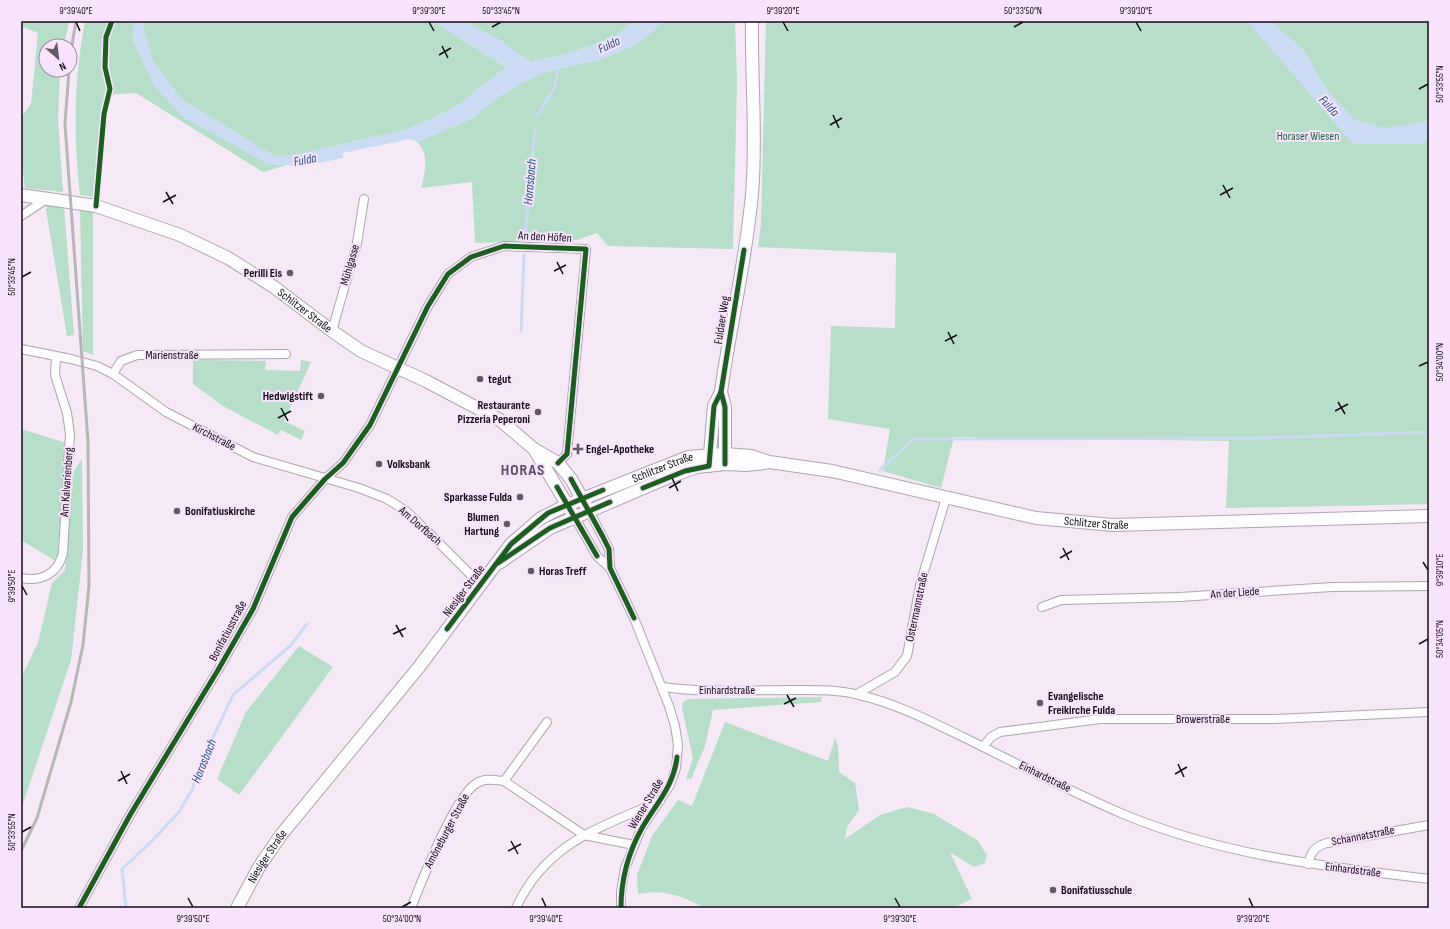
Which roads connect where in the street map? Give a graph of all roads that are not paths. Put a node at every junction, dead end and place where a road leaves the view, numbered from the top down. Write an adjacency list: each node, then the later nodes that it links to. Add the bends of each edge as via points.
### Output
1 (752, 24): 12 (main road, Fuldaer Weg, via 752,194)
2 (21, 195): 3 (main road, Schlitzer Straße)
3 (48, 198): 5 (street); 6 (main road, Schlitzer Straße, via 96,206 156,226 205,247 246,268)
4 (364, 199): 6 (street, Mühlgasse, via 357,243)
5 (21, 216)
6 (332, 331): 10 (main road, Schlitzer Straße, via 361,351)
7 (21, 349): 9 (street)
8 (286, 354): 11 (street, Marienstraße, via 137,355 121,361)
9 (56, 357): 11 (street, via 81,361); 26 (street, Am Kalvarienberg, via 55,375 67,414 70,434 63,553 58,566 51,573 38,579)
10 (399, 369): 13 (main road, Schlitzer Straße, via 488,412); 16 (street, An den Höfen, via 428,306 448,274 471,257 504,246 586,249 566,454); 17 (street, Bonifatiusstraße, via 370,425 343,463)
11 (113, 374): 17 (street, Kirchstraße, via 166,412 214,439 253,457)
12 (721, 392): 14 (main road, Fuldaer Weg, via 725,407); 15 (main road, Fuldaer Weg, via 714,406)
13 (534, 449): 16 (main road, Schlitzer Straße); 20 (main road, Schlitzer Straße)
14 (725, 459): 15 (main road, Schlitzer Straße); 18 (main road, Schlitzer Straße, via 746,465 769,462 832,471)
15 (710, 460): 19 (main road, Schlitzer Straße, via 688,457); 21 (main road, Schlitzer Straße)
16 (558, 463): 19 (main road, Schlitzer Straße)
17 (325, 479): 27 (street, Am Dorfbach, via 380,496 406,511); 42 (street, Bonifatiusstraße, via 292,517 252,609 130,815)
18 (946, 498): 22 (main road, Schlitzer Straße, via 1036,518 1113,525); 31 (street, Ostermannstraße, via 920,585 907,656 895,672)
19 (582, 499): 20 (main road, Schlitzer Straße); 21 (main road, Schlitzer Straße)
20 (567, 505): 23 (main road, Schlitzer Straße); 24 (main road, Niesiger Straße, via 548,513 523,532)
21 (589, 511): 23 (main road, Niesiger Straße); 25 (street, Wiener Straße, via 609,549)
22 (1429, 516)
23 (574, 518): 24 (main road, Niesiger Straße, via 541,534); 25 (street, Wiener Straße, via 596,556)
24 (496, 564): 27 (main road, Niesiger Straße)
25 (610, 568): 30 (street, Wiener Straße)
26 (21, 578)
27 (480, 584): 43 (main road, Niesiger Straße, via 419,667 281,835)
28 (1429, 586): 29 (street, An der Liede, via 1332,587 1180,597 1061,600)
29 (1042, 607)
30 (662, 687): 31 (street, Einhardstraße, via 692,690 812,690); 36 (street, Wiener Straße, via 676,726 678,745 676,768)
31 (858, 694): 34 (street, Einhardstraße, via 919,716)
32 (1429, 712): 34 (street, Browerstraße, via 1321,718 1093,720 1000,732 991,737)
33 (547, 722): 35 (street)
34 (983, 747): 40 (street, Einhardstraße, via 1104,806 1160,828 1231,849)
35 (504, 781): 38 (street); 44 (street, Amöneburger Straße, via 490,779 477,782 466,791 426,871)
36 (660, 802): 38 (street); 39 (street, Wiener Straße)
37 (1429, 825): 40 (street, Schannatstraße, via 1327,843 1313,851)
38 (584, 834): 39 (street); 45 (street, via 547,861 524,890)
39 (634, 845): 46 (street, Wiener Straße, via 625,868)
40 (1308, 864): 41 (street, Einhardstraße)
41 (1429, 879)
42 (79, 908)
43 (237, 908)
44 (411, 908)
45 (516, 908)
46 (621, 908)

